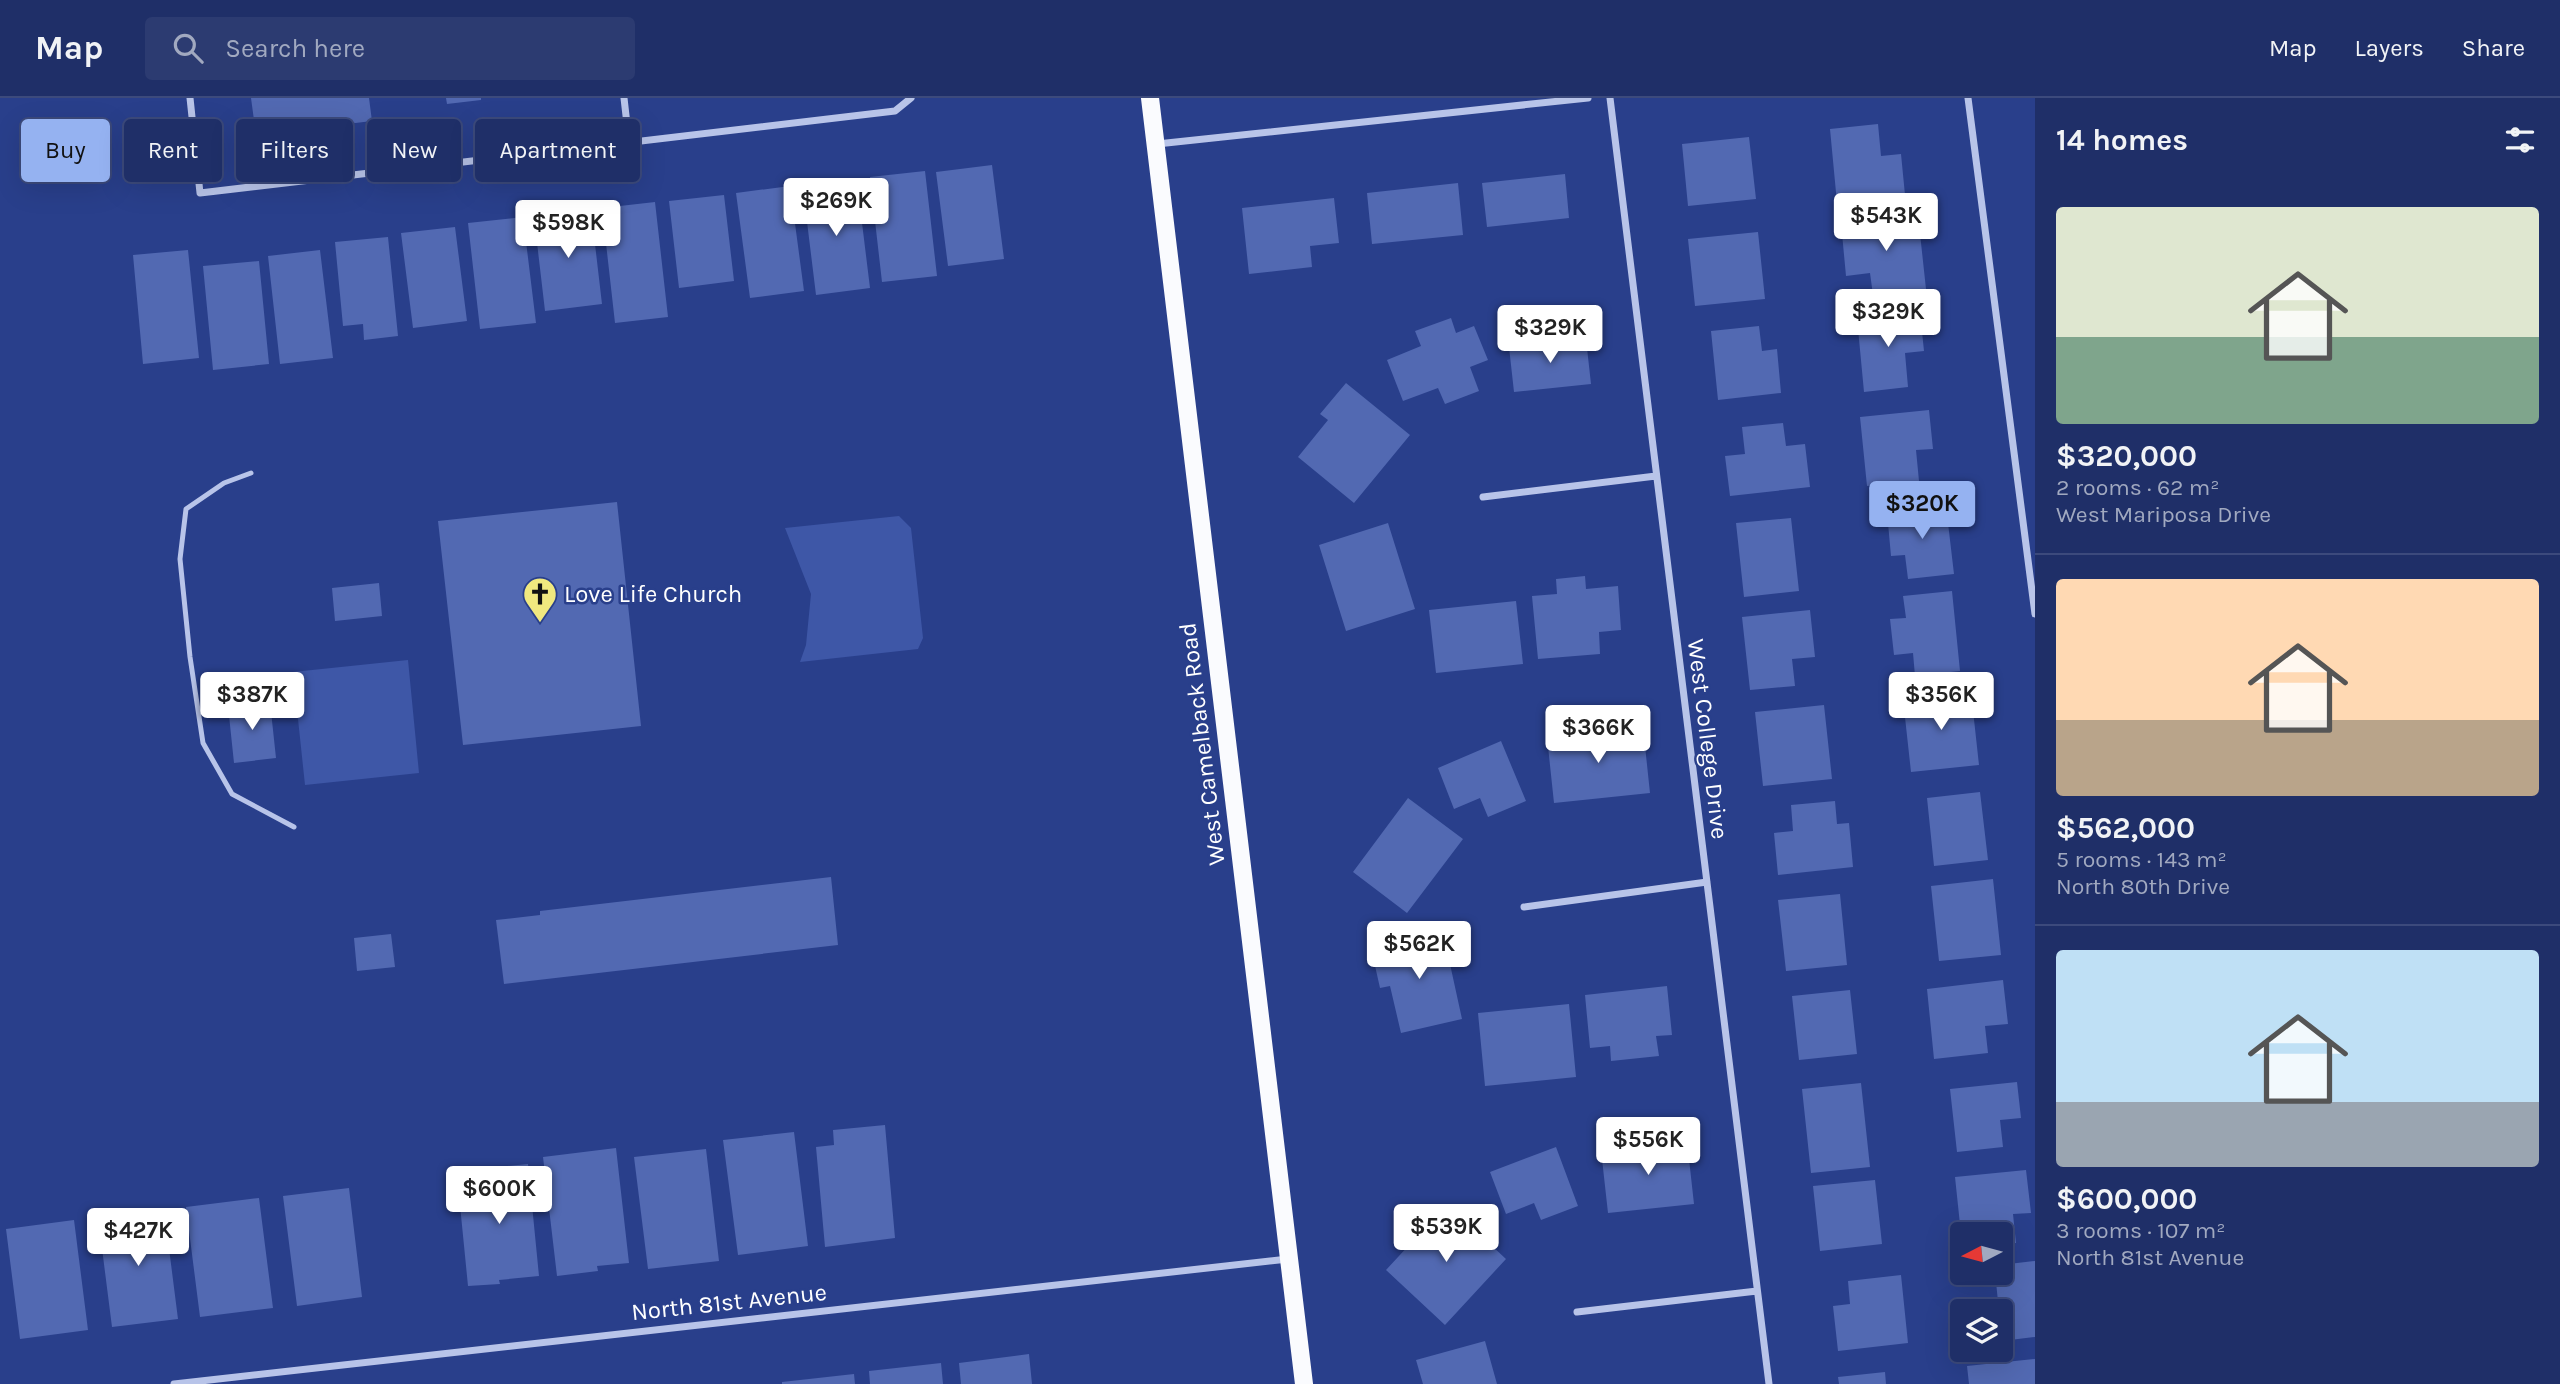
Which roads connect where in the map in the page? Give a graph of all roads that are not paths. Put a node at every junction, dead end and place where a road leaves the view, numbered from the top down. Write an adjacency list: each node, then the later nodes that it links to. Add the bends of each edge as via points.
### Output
1 (190, 98): 11 (street, via 200,193)
2 (624, 98): 8 (street)
3 (911, 98): 9 (street, via 895,111)
4 (1150, 98): 10 (main road, West Camelback Road)
5 (1588, 98): 10 (street)
6 (1610, 98): 13 (street, West College Drive)
7 (1968, 98): 15 (street)
8 (626, 119)
9 (640, 141)
10 (1155, 144): 19 (main road, West Camelback Road)
11 (475, 160)
12 (251, 472): 16 (lane, via 224,483 186,509 180,559 190,657 203,743 232,793)
13 (1656, 476): 14 (street); 17 (street, West College Drive)
14 (1483, 497)
15 (2035, 614)
16 (294, 827)
17 (1707, 882): 18 (street); 20 (street, West College Drive)
18 (1524, 907)
19 (1289, 1259): 22 (street, North 81st Avenue); 23 (main road, West Camelback Road)
20 (1757, 1291): 21 (street); 24 (street, West College Drive)
21 (1577, 1312)
22 (174, 1384)
23 (1304, 1384)
24 (1769, 1384)

